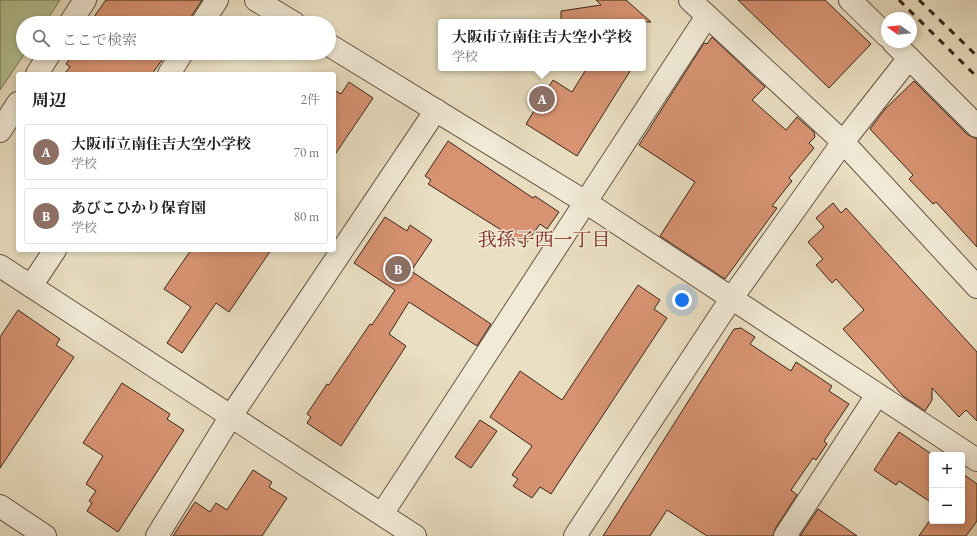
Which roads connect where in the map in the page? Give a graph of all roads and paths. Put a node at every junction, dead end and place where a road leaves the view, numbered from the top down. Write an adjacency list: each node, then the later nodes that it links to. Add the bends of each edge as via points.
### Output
1 (85, 0): 6 (street)
2 (217, 0): 7 (street)
3 (256, 0): 8 (street)
4 (690, 0): 9 (street)
5 (850, 0): 10 (street)
6 (75, 16)
7 (207, 16)
8 (282, 16)
9 (707, 16): 22 (street); 23 (street)
10 (881, 30)
11 (899, 48): 13 (street)
12 (336, 49): 19 (street)
13 (909, 58): 20 (street); 22 (street)
14 (46, 60): 16 (street)
15 (178, 60): 17 (street)
16 (38, 72)
17 (170, 72)
18 (16, 106): 21 (street)
19 (436, 110): 23 (street); 30 (street)
20 (977, 126)
21 (0, 131)
22 (842, 142): 27 (street); 28 (street)
23 (587, 203): 28 (street); 33 (street)
24 (54, 252): 26 (street)
25 (0, 266): 26 (street)
26 (31, 286): 30 (street)
27 (977, 287)
28 (731, 299): 29 (street); 37 (street)
29 (877, 395): 31 (street); 38 (street)
30 (231, 416): 33 (street); 35 (street)
31 (977, 460)
32 (0, 506): 34 (street)
33 (382, 514): 36 (street)
34 (45, 536)
35 (157, 536)
36 (415, 536)
37 (575, 536)
38 (785, 536)

